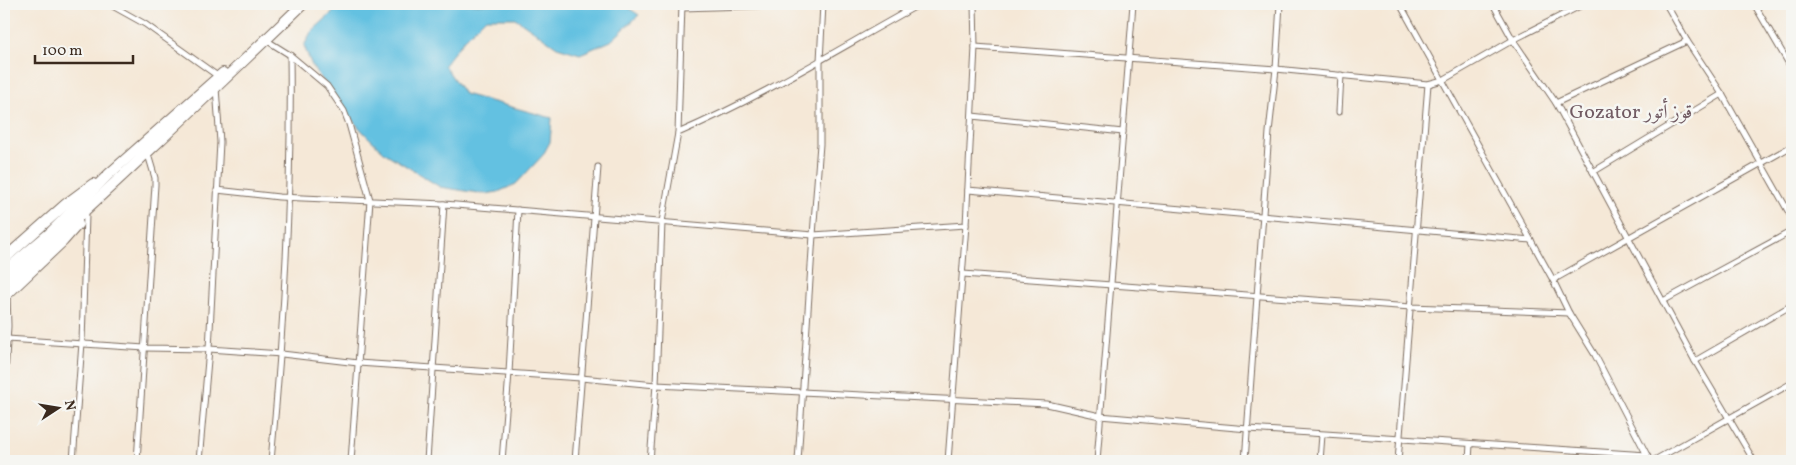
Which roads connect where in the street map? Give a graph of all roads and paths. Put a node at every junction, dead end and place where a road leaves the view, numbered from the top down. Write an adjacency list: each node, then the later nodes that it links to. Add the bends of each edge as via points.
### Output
1 (109, 4): 28 (street, via 145,24)
2 (303, 4): 17 (highway)
3 (813, 4): 15 (street)
4 (823, 4): 24 (street)
5 (900, 4): 16 (street)
6 (920, 4): 16 (street)
7 (974, 4): 20 (street)
8 (1133, 4): 23 (street)
9 (1280, 4): 25 (street)
10 (1400, 4): 29 (street)
11 (1493, 4): 18 (street)
12 (1584, 4): 18 (street)
13 (1666, 4): 19 (street)
14 (1754, 4): 26 (street)
15 (682, 6): 37 (street)
16 (904, 12): 24 (street)
17 (266, 40): 21 (street); 22 (highway)
18 (1513, 40): 29 (street); 33 (street)
19 (1687, 40): 32 (street); 33 (street)
20 (975, 47): 23 (street); 35 (street)
21 (290, 55): 46 (street); 47 (street, via 327,86 344,111)
22 (245, 58): 28 (highway); 31 (highway)
23 (1129, 58): 25 (street); 36 (street)
24 (820, 60): 37 (street); 60 (street, via 820,144)
25 (1276, 69): 27 (street); 52 (street)
26 (1792, 69)
27 (1341, 75): 30 (street); 34 (street)
28 (219, 77): 43 (highway)
29 (1443, 80): 30 (street); 62 (street)
30 (1428, 84): 57 (street)
31 (216, 88): 39 (highway); 44 (street, via 220,142)
32 (1722, 94): 40 (street); 42 (street)
33 (1556, 104): 42 (street)
34 (1339, 112)
35 (972, 116): 36 (street); 45 (street)
36 (1123, 132): 48 (street)
37 (678, 133): 55 (street)
38 (1792, 146): 40 (street)
39 (147, 151): 51 (highway); 76 (street, via 155,184)
40 (1760, 164): 54 (street); 61 (street)
41 (598, 167): 53 (street)
42 (1593, 172): 61 (street)
43 (109, 174): 59 (highway); 63 (highway, via 72,199)
44 (218, 190): 46 (street); 77 (street)
45 (968, 190): 48 (street); 56 (street)
46 (288, 196): 47 (street); 78 (street)
47 (370, 200): 49 (street); 80 (street)
48 (1117, 203): 52 (street); 67 (street)
49 (444, 204): 50 (street); 81 (street)
50 (518, 210): 53 (street); 82 (street)
51 (87, 211): 59 (highway); 68 (highway, via 63,241); 75 (street)
52 (1263, 216): 57 (street); 69 (street)
53 (593, 217): 55 (street); 83 (street)
54 (1792, 218)
55 (662, 222): 60 (street); 85 (street)
56 (966, 225): 60 (street); 65 (street)
57 (1416, 230): 62 (street); 72 (street)
58 (1792, 231): 70 (street)
59 (53, 235): 64 (highway); 68 (highway)
60 (813, 235): 87 (street)
61 (1627, 238): 66 (street); 70 (street)
62 (1531, 240): 66 (street)
63 (4, 259)
64 (4, 272)
65 (964, 274): 67 (street); 88 (street)
66 (1553, 280): 73 (street)
67 (1111, 284): 69 (street); 89 (street)
68 (5, 291): 74 (street)
69 (1258, 295): 72 (street); 91 (street)
70 (1663, 301): 79 (street)
71 (1792, 305): 79 (street)
72 (1411, 307): 73 (street); 93 (street)
73 (1569, 313): 95 (street, via 1595,355)
74 (7, 339): 75 (street); 86 (street)
75 (82, 343): 76 (street); 96 (street)
76 (145, 348): 77 (street); 97 (street)
77 (209, 349): 78 (street); 98 (street)
78 (282, 354): 80 (street); 99 (street)
79 (1695, 361): 90 (street)
80 (358, 364): 81 (street); 100 (street)
81 (434, 369): 82 (street); 101 (street)
82 (509, 373): 83 (street); 102 (street)
83 (581, 378): 85 (street); 103 (street)
84 (1792, 383): 90 (street)
85 (656, 385): 87 (street); 104 (street)
86 (4, 391)
87 (803, 392): 88 (street); 105 (street)
88 (953, 399): 89 (street, via 1047,404); 106 (street)
89 (1100, 416): 91 (street); 107 (street)
90 (1730, 419): 112 (street); 113 (street)
91 (1248, 428): 92 (street); 108 (street)
92 (1322, 435): 93 (street); 109 (street)
93 (1400, 439): 94 (street); 110 (street)
94 (1470, 444): 95 (street); 111 (street)
95 (1647, 455): 112 (street)
96 (73, 461)
97 (137, 461)
98 (199, 461)
99 (271, 461)
100 (351, 461)
101 (427, 461)
102 (502, 461)
103 (575, 461)
104 (650, 461)
105 (798, 461)
106 (948, 461)
107 (1097, 461)
108 (1245, 461)
109 (1320, 461)
110 (1398, 461)
111 (1469, 461)
112 (1652, 461)
113 (1754, 461)

